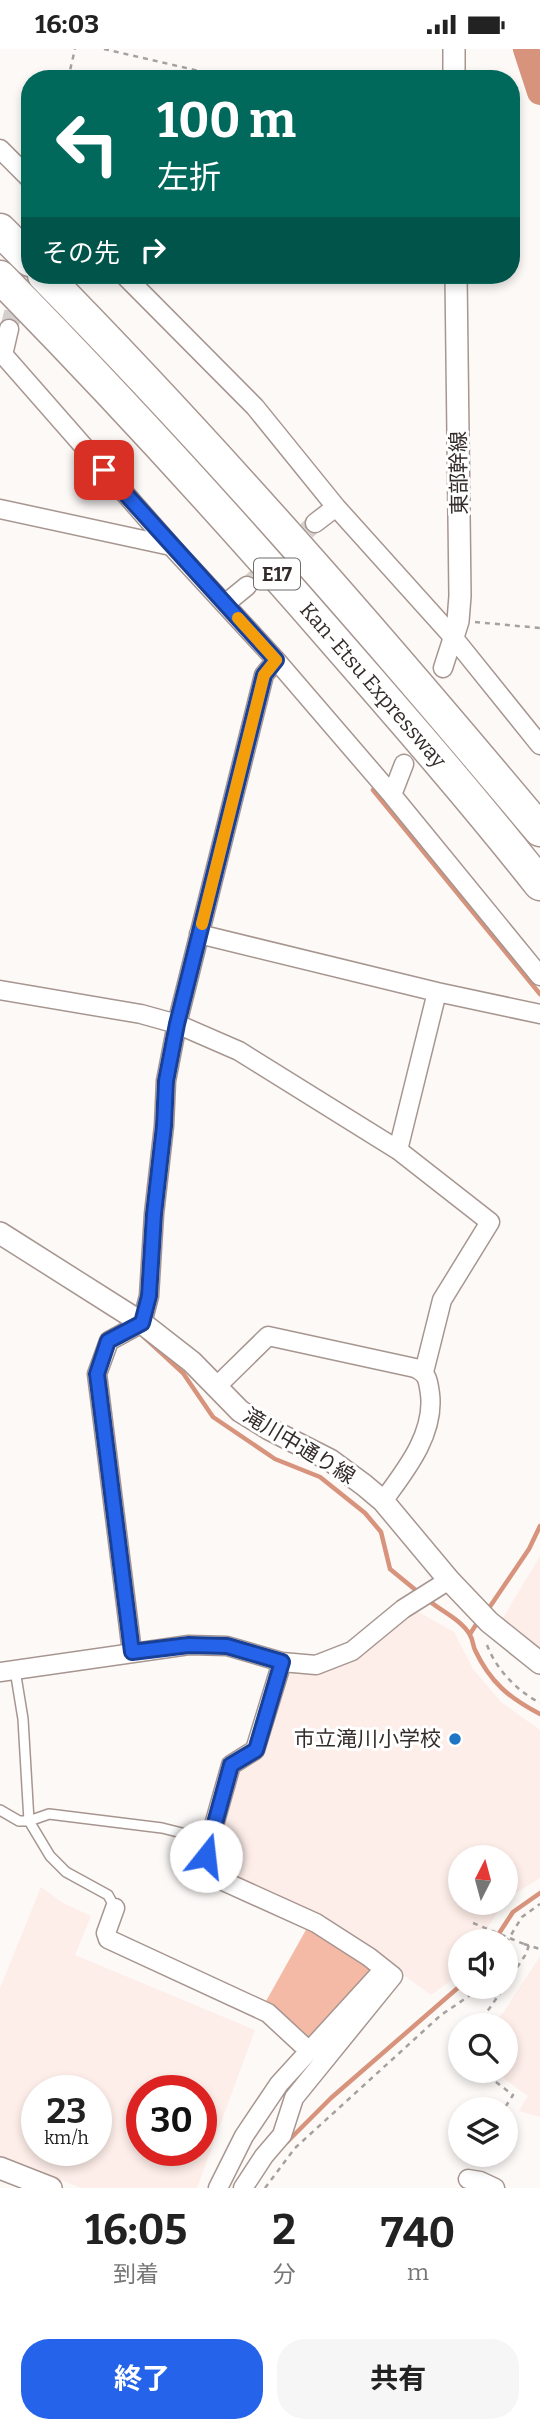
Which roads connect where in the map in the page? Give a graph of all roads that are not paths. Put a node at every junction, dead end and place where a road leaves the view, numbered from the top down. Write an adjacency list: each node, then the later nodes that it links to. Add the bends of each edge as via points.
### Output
1 (454, 49): 2 (street)
2 (454, 70)
3 (0, 149): 4 (street)
4 (21, 170)
5 (0, 229): 6 (highway)
6 (21, 251)
7 (0, 277): 26 (highway, Kan-Etsu Expressway / E17, via 278,576)
8 (53, 284): 25 (highway, Kan-Etsu Expressway / E17, via 298,547)
9 (133, 284): 13 (street, via 255,407)
10 (456, 284): 19 (street, 東部幹線, via 460,596)
11 (9, 329): 12 (street)
12 (2, 353): 16 (street)
13 (336, 507): 15 (street); 19 (street)
14 (0, 509): 16 (street)
15 (315, 523)
16 (171, 546): 18 (street)
17 (247, 586): 18 (street)
18 (225, 604): 20 (street)
19 (455, 629): 21 (street, 東部幹線); 22 (street)
20 (276, 660): 24 (street); 27 (street, via 264,675)
21 (443, 668)
22 (540, 745)
23 (404, 764): 24 (street)
24 (392, 795): 28 (street)
25 (540, 830)
26 (540, 884)
27 (199, 934): 30 (street); 32 (street)
28 (540, 976)
29 (0, 990): 32 (street, via 108,1007)
30 (437, 992): 31 (street); 33 (street)
31 (540, 1014)
32 (177, 1024): 33 (street, via 239,1051); 35 (street, via 166,1081 149,1296)
33 (398, 1150): 36 (street, via 491,1222 442,1300)
34 (0, 1233): 35 (street, 滝川中通り線)
35 (142, 1323): 37 (street, 滝川中通り線); 40 (street, via 108,1341 97,1374)
36 (424, 1372): 37 (street, via 268,1336); 38 (street, via 431,1399 426,1429 410,1465)
37 (216, 1387): 38 (street, 滝川中通り線, via 240,1411 330,1460)
38 (383, 1501): 39 (street, 滝川中通り線)
39 (449, 1580): 41 (street, via 352,1651 316,1665); 42 (street, 滝川中通り線, via 484,1617)
40 (132, 1652): 41 (street, via 227,1646); 43 (street)
41 (282, 1662): 46 (street, via 256,1750 231,1765)
42 (540, 1663)
43 (7, 1671): 45 (lane, via 23,1719)
44 (0, 1810): 45 (lane, via 19,1821)
45 (29, 1821): 46 (lane, via 50,1814 162,1828); 47 (lane, via 50,1856 66,1872 108,1895)
46 (210, 1840): 48 (street, via 201,1871 316,1923)
47 (115, 1908): 49 (street, via 108,1939 268,2013)
48 (384, 1969): 49 (street); 54 (street, via 393,1976 294,2098 282,2135)
49 (309, 2051): 53 (street, via 279,2084 244,2136)
50 (0, 2168): 52 (street)
51 (468, 2179): 55 (street)
52 (51, 2188)
53 (218, 2188)
54 (243, 2188)
55 (495, 2188)

